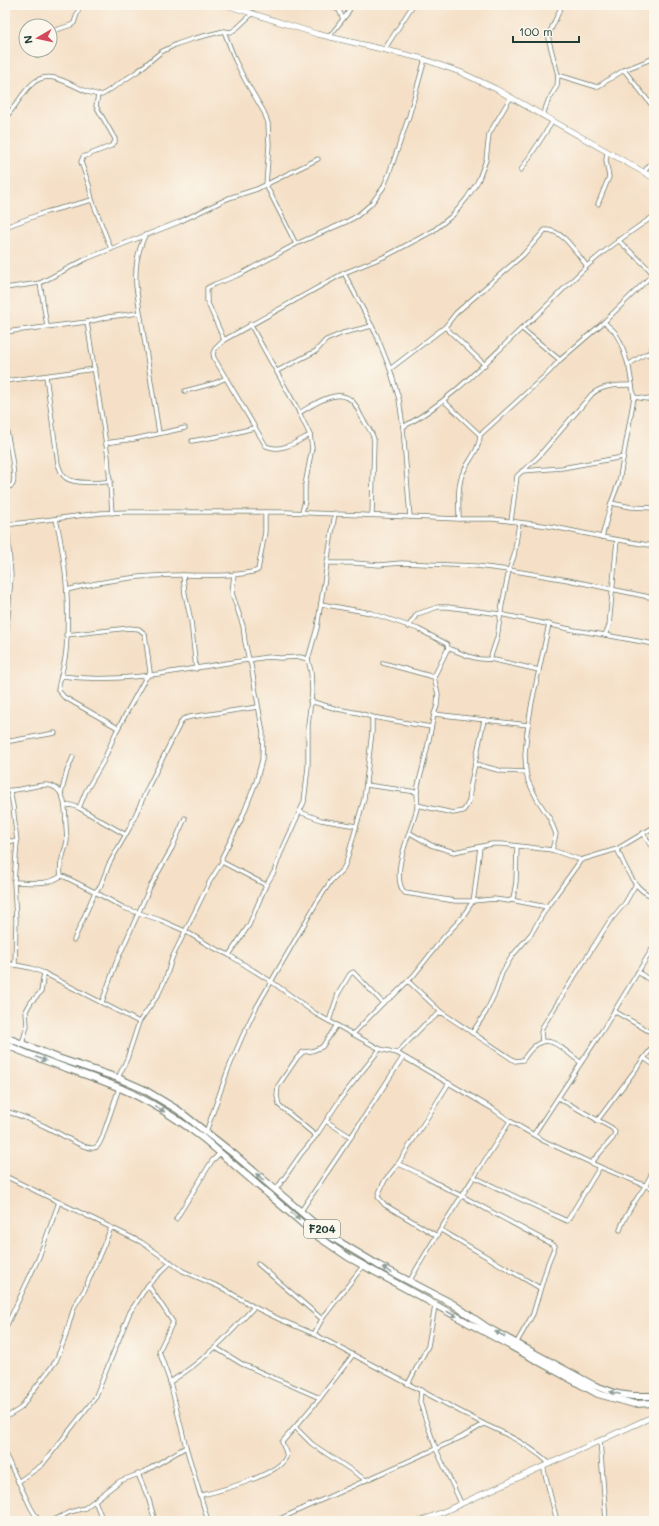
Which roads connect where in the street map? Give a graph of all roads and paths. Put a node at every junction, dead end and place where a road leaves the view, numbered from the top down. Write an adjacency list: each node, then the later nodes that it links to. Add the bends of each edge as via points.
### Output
1 (80, 5): 11 (street, via 74,23)
2 (226, 5): 9 (street)
3 (327, 5): 10 (street, via 339,10)
4 (352, 5): 10 (street)
5 (413, 5): 14 (street)
6 (562, 5): 18 (street, via 549,34)
7 (646, 5): 8 (street)
8 (654, 12)
9 (253, 14): 12 (street, via 237,28 230,32); 13 (street)
10 (343, 19): 13 (street)
11 (58, 29)
12 (224, 31): 19 (street, via 177,44 161,52 106,93); 31 (street, via 235,60 268,123)
13 (329, 37): 14 (street)
14 (384, 50): 16 (street)
15 (654, 58): 17 (street)
16 (425, 59): 20 (street, via 474,78); 38 (street, via 396,154 378,195 357,216)
17 (624, 70): 18 (street, via 597,87); 21 (street)
18 (558, 75): 22 (street, via 557,86)
19 (98, 95): 23 (street, via 55,78 44,78 32,84); 32 (street, via 96,106 115,142 82,159)
20 (511, 97): 22 (street); 41 (street, via 489,134 486,160 478,181 453,215 433,231 399,250)
21 (654, 108)
22 (543, 115): 24 (street)
23 (5, 118)
24 (553, 121): 25 (street); 28 (street)
25 (607, 152): 29 (street); 33 (street, via 609,177)
26 (318, 159): 31 (street)
27 (654, 159): 29 (street)
28 (521, 170)
29 (644, 172): 30 (street)
30 (654, 178)
31 (266, 185): 36 (street, via 229,198); 38 (street)
32 (92, 200): 35 (street, via 46,212); 39 (street)
33 (598, 204)
34 (654, 216): 37 (street)
35 (5, 227)
36 (145, 235): 39 (street); 44 (street, via 138,252 135,272)
37 (618, 240): 40 (street); 46 (street, via 652,273 649,279)
38 (296, 244): 53 (street, via 241,274 206,288 208,301)
39 (111, 248): 42 (street)
40 (587, 266): 50 (street, via 562,236 552,230 545,230 523,255 456,313); 51 (street)
41 (344, 273): 47 (street); 49 (street)
42 (40, 283): 43 (street); 48 (street)
43 (5, 288)
44 (139, 313): 45 (street); 77 (street)
45 (87, 322): 48 (street); 60 (street)
46 (604, 322): 57 (street); 59 (street, via 620,341)
47 (250, 324): 53 (street); 62 (street)
48 (47, 326): 52 (street)
49 (372, 326): 61 (street); 62 (street, via 326,340 316,351)
50 (445, 327): 58 (street); 61 (street)
51 (521, 328): 57 (street); 58 (street)
52 (5, 332)
53 (224, 340): 64 (street, via 218,345 214,358)
54 (654, 345): 55 (street)
55 (648, 354): 56 (street); 59 (street)
56 (654, 357)
57 (560, 360): 79 (street)
58 (485, 365): 70 (street)
59 (628, 365): 66 (street)
60 (95, 369): 63 (street); 81 (street)
61 (390, 369): 73 (street)
62 (277, 371): 71 (street)
63 (46, 376): 65 (street); 84 (street, via 58,464 62,474 70,480 93,483)
64 (226, 378): 67 (street); 75 (street)
65 (5, 381)
66 (632, 385): 68 (street); 83 (street, via 598,389 538,457)
67 (185, 391)
68 (634, 397): 69 (street); 82 (street)
69 (654, 400)
70 (444, 401): 73 (street); 79 (street)
71 (299, 413): 78 (street); 92 (street, via 332,397 346,397 355,404 374,440)
72 (5, 422): 76 (street)
73 (404, 426): 93 (street)
74 (185, 428): 77 (street)
75 (254, 428): 78 (street, via 266,446 273,449 284,447); 80 (street)
76 (6, 431): 85 (street, via 14,474 11,487)
77 (159, 433): 81 (street)
78 (310, 435): 89 (street, via 312,448)
79 (480, 435): 95 (street, via 480,441 461,481)
80 (192, 441)
81 (105, 443): 84 (street)
82 (623, 457): 83 (street, via 562,468); 86 (street, via 619,482)
83 (522, 471): 96 (street, via 515,483)
84 (111, 481): 90 (street)
85 (5, 488)
86 (611, 503): 87 (street); 99 (street)
87 (654, 508)
88 (264, 512): 89 (street); 90 (street); 104 (street, via 266,532 258,570)
89 (302, 512): 91 (street)
90 (112, 513): 94 (street)
91 (335, 514): 92 (street); 102 (street)
92 (372, 515): 93 (street)
93 (410, 516): 95 (street)
94 (56, 519): 98 (street); 107 (street)
95 (459, 519): 96 (street)
96 (511, 521): 97 (street)
97 (519, 523): 99 (street); 103 (street)
98 (6, 525): 110 (street, via 11,575)
99 (602, 537): 100 (street)
100 (617, 540): 101 (street); 106 (street)
101 (654, 546)
102 (327, 563): 103 (street, via 401,563); 109 (street)
103 (509, 570): 106 (street); 111 (street)
104 (234, 574): 105 (street); 121 (street, via 232,593 244,626)
105 (183, 575): 107 (street, via 142,577); 123 (street)
106 (611, 589): 108 (street); 115 (street, via 609,626)
107 (67, 590): 114 (street)
108 (654, 598)
109 (321, 604): 113 (street, via 371,613); 119 (street)
110 (7, 613): 118 (street)
111 (500, 614): 112 (street); 113 (street, via 438,607 418,614); 120 (street, via 497,638)
112 (548, 624): 115 (street); 124 (street)
113 (408, 627): 117 (street, via 440,639)
114 (66, 635): 125 (street, via 139,629 145,634); 126 (street, via 66,652)
115 (606, 635): 116 (street)
116 (654, 644)
117 (448, 648): 120 (street, via 468,656); 127 (street)
118 (5, 654)
119 (308, 659): 121 (street, via 268,657); 128 (street, via 312,681)
120 (490, 659): 124 (street)
121 (249, 660): 123 (street); 129 (street)
122 (383, 662): 127 (street)
123 (196, 668): 125 (street)
124 (539, 670): 133 (street)
125 (149, 675): 126 (street, via 103,679); 135 (street)
126 (61, 676): 135 (street, via 58,690 64,697)
127 (434, 677): 130 (street, via 438,694)
128 (310, 701): 131 (street); 149 (street, via 306,785)
129 (258, 707): 155 (street, via 183,719); 164 (street, via 263,733 260,770)
130 (434, 714): 132 (street); 134 (street)
131 (372, 717): 134 (street); 141 (street)
132 (484, 720): 133 (street); 139 (street)
133 (528, 725): 140 (street)
134 (431, 727): 144 (street)
135 (118, 728): 148 (street)
136 (55, 733): 137 (street)
137 (5, 742)
138 (73, 757): 145 (street)
139 (475, 764): 140 (street); 146 (street, via 469,801 462,811 453,813)
140 (526, 772): 161 (street, via 528,781 556,834)
141 (366, 785): 144 (street); 151 (street)
142 (5, 790): 143 (street)
143 (10, 791): 145 (street, via 46,785 55,787); 157 (street)
144 (417, 792): 146 (street)
145 (61, 794): 147 (street)
146 (417, 805): 153 (street)
147 (65, 806): 148 (street); 165 (street, via 67,840)
148 (79, 808): 155 (street)
149 (300, 812): 151 (street, via 321,820); 168 (street)
150 (186, 818): 174 (street, via 150,887)
151 (356, 826): 184 (street, via 343,869 317,902)
152 (654, 827): 154 (street)
153 (410, 833): 159 (street, via 431,845 454,852); 172 (street, via 401,858 401,889 405,893 435,898)
154 (643, 833): 160 (street); 162 (street)
155 (126, 835): 169 (street, via 109,864 100,887)
156 (5, 840): 157 (street)
157 (17, 842): 166 (street)
158 (518, 846): 159 (street, via 492,844); 161 (street); 171 (street, via 516,882)
159 (480, 847): 172 (street)
160 (618, 849): 163 (street); 167 (street)
161 (552, 850): 163 (street)
162 (654, 851)
163 (581, 860): 173 (street)
164 (222, 862): 168 (street); 175 (street)
165 (61, 876): 166 (street, via 56,880 42,883); 169 (street)
166 (14, 882): 180 (street)
167 (636, 884): 170 (street, via 643,892); 197 (street, via 543,1026)
168 (266, 885): 178 (street, via 249,925)
169 (95, 892): 174 (street, via 124,908); 176 (street)
170 (652, 896)
171 (511, 900): 172 (street); 173 (street)
172 (473, 901): 183 (street, via 461,919)
173 (548, 907): 193 (street, via 512,956 486,1012)
174 (140, 913): 175 (street); 186 (street, via 116,963)
175 (185, 931): 178 (street); 191 (street, via 158,995)
176 (74, 940)
177 (654, 946): 181 (street)
178 (229, 955): 184 (street)
179 (5, 963): 180 (street)
180 (14, 965): 182 (street)
181 (638, 972): 185 (street); 188 (street)
182 (44, 973): 186 (street); 199 (street, via 41,992 26,1011 27,1026)
183 (408, 981): 187 (street); 189 (street)
184 (272, 982): 190 (street); 215 (street, via 242,1037)
185 (654, 983)
186 (102, 1002): 191 (street)
187 (383, 1003): 190 (street, via 353,972 338,994); 194 (street)
188 (614, 1011): 195 (street); 205 (street)
189 (441, 1012): 193 (street); 202 (street, via 424,1025)
190 (329, 1021): 192 (street)
191 (139, 1022): 207 (street)
192 (337, 1025): 194 (street); 217 (street, via 322,1047 303,1052 297,1058 278,1086 279,1105)
193 (472, 1033): 197 (street, via 515,1061 523,1060 534,1045)
194 (353, 1034): 201 (street)
195 (654, 1034)
196 (5, 1037): 199 (main road, F204)
197 (542, 1041): 205 (street, via 556,1044)
198 (5, 1044): 209 (main road, F204, one-way to 209)
199 (22, 1044): 207 (main road, F204)
200 (654, 1045): 204 (street)
201 (380, 1049): 202 (street); 212 (street)
202 (397, 1053): 203 (street)
203 (403, 1057): 208 (street); 218 (street)
204 (644, 1058): 206 (street); 214 (street)
205 (580, 1062): 210 (street)
206 (654, 1065)
207 (118, 1078): 215 (main road, F204, via 143,1089 178,1110)
208 (449, 1083): 213 (street); 221 (street)
209 (119, 1088): 211 (street, via 102,1138 94,1148); 219 (main road, F204, one-way to 219, via 144,1099 188,1126)
210 (558, 1098): 214 (street); 216 (street)
211 (5, 1110)
212 (326, 1121): 217 (street); 218 (street)
213 (510, 1121): 216 (street); 225 (street)
214 (597, 1121): 220 (street, via 615,1132 613,1138)
215 (206, 1132): 228 (main road, F204, one-way to 215)
216 (534, 1134): 220 (street)
217 (316, 1136): 228 (street, via 300,1154)
218 (351, 1137): 231 (street)
219 (220, 1153): 232 (street, via 212,1161); 239 (main road, F204, one-way to 239, via 317,1236)
220 (591, 1163): 222 (street)
221 (398, 1164): 229 (street); 236 (street, via 378,1193 378,1197 385,1205)
222 (600, 1167): 225 (street, via 567,1221); 226 (street)
223 (654, 1169): 226 (street)
224 (5, 1176): 230 (street)
225 (474, 1177): 229 (street)
226 (645, 1186): 227 (street); 235 (street, via 623,1220)
227 (654, 1189)
228 (276, 1191): 231 (main road, F204)
229 (462, 1196): 234 (street); 242 (street, via 556,1246)
230 (59, 1202): 233 (street); 246 (street, via 38,1257)
231 (301, 1211): 240 (main road, F204, one-way to 231, via 328,1234)
232 (176, 1219)
233 (111, 1228): 237 (street, via 141,1242); 258 (street, via 85,1289 74,1307 56,1361 21,1408)
234 (441, 1230): 236 (street); 242 (street)
235 (620, 1230)
236 (436, 1236): 240 (street)
237 (171, 1262): 241 (street); 244 (street)
238 (258, 1264): 245 (street)
239 (363, 1266): 243 (main road, F204); 245 (street)
240 (409, 1282): 248 (main road, F204, one-way to 240, via 488,1328 453,1304)
241 (148, 1285): 251 (street, via 173,1322 159,1348); 269 (street, via 130,1312 95,1398 42,1465)
242 (540, 1288): 248 (street, via 533,1314)
243 (435, 1306): 252 (street, via 428,1346); 256 (main road, F204, one-way to 256, via 598,1394 634,1404)
244 (254, 1307): 247 (street); 249 (street)
245 (322, 1319): 247 (street)
246 (5, 1330)
247 (314, 1334): 250 (street)
248 (517, 1342): 254 (main road, F204, one-way to 248, via 633,1396 603,1390)
249 (216, 1348): 251 (street); 255 (street, via 242,1364)
250 (353, 1355): 252 (street); 255 (street)
251 (170, 1382): 262 (street)
252 (408, 1384): 253 (street)
253 (421, 1390): 259 (street); 263 (street, via 421,1408)
254 (654, 1396)
255 (320, 1398): 260 (street)
256 (654, 1403)
257 (654, 1416): 261 (street)
258 (5, 1418)
259 (484, 1424): 263 (street); 265 (street, via 503,1432)
260 (295, 1427): 268 (street, via 317,1447); 270 (street, via 282,1442 286,1458 278,1467 234,1486)
261 (600, 1440): 265 (street); 281 (street)
262 (186, 1447): 267 (street); 270 (street)
263 (436, 1449): 268 (street); 272 (street)
264 (5, 1454): 269 (street)
265 (549, 1463): 266 (street)
266 (543, 1466): 272 (street); 280 (street)
267 (138, 1474): 271 (street, via 120,1481); 277 (street)
268 (366, 1480): 279 (street)
269 (18, 1482): 274 (street)
270 (202, 1495): 278 (street)
271 (95, 1501): 275 (street, via 85,1508); 276 (street)
272 (461, 1503): 273 (street)
273 (422, 1520)
274 (39, 1521)
275 (52, 1521)
276 (103, 1521)
277 (155, 1521)
278 (208, 1521)
279 (275, 1521)
280 (557, 1521)
281 (606, 1521)

